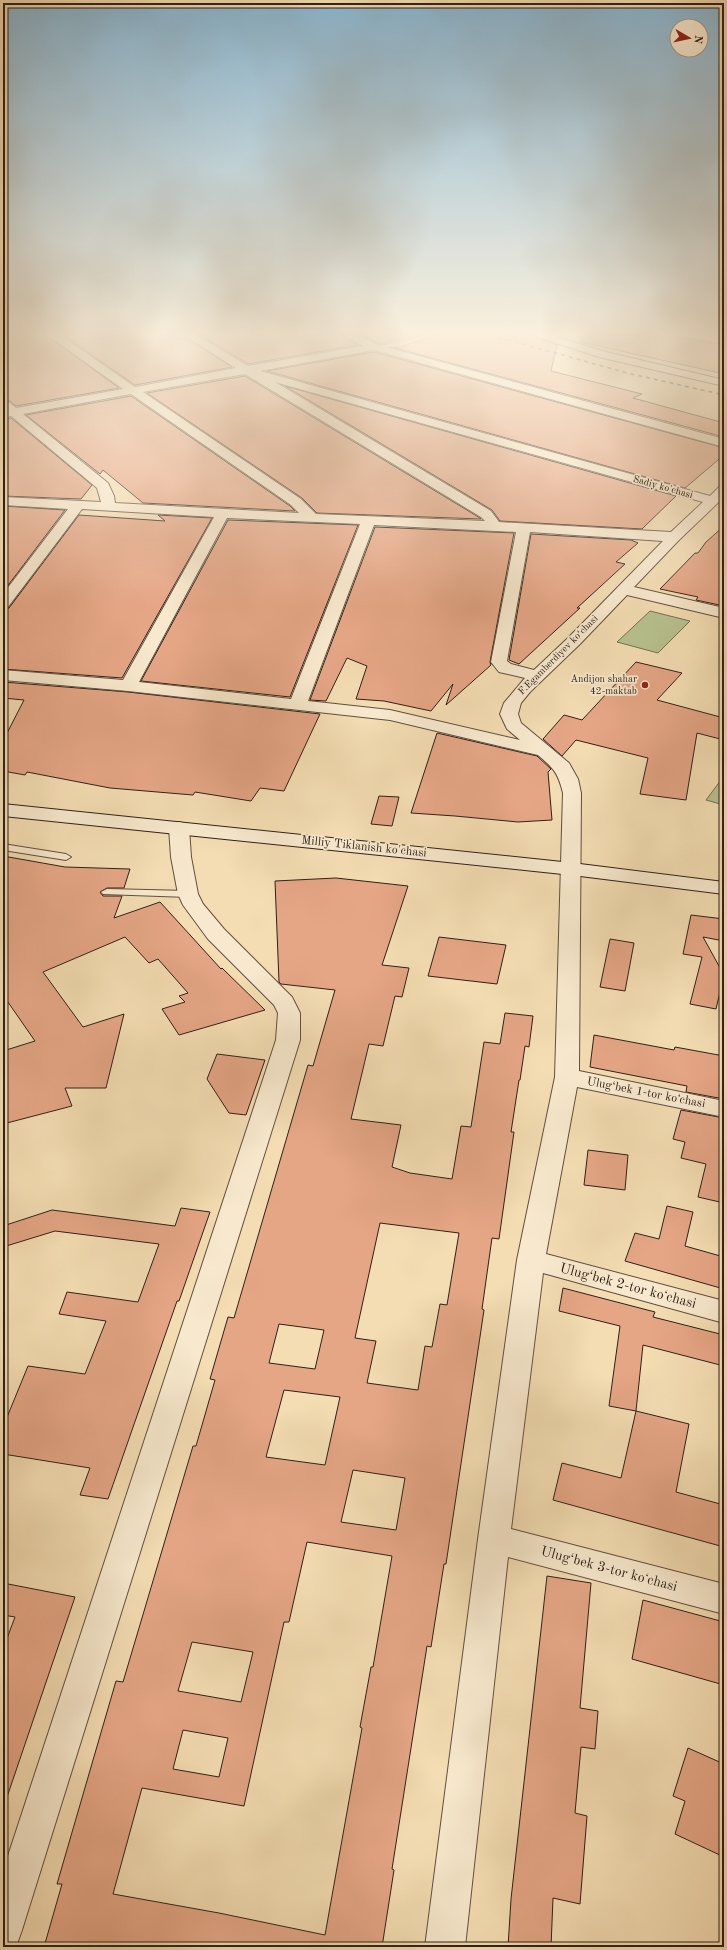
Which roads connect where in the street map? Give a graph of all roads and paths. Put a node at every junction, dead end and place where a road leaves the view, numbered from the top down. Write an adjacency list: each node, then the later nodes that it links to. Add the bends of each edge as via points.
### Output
1 (22, 424): 10 (street, via 103,486)
2 (181, 424): 12 (street, via 296,502)
3 (335, 424): 14 (street, via 486,514)
4 (449, 424): 7 (street, Sadiy ko'chasi)
5 (655, 424): 6 (street)
6 (724, 443)
7 (718, 495): 16 (street, F.Egamberdiyev kо‘chasi)
8 (3, 501): 9 (street)
9 (79, 504): 10 (street); 18 (street)
10 (108, 506): 11 (street)
11 (223, 513): 12 (street); 22 (street)
12 (312, 518): 13 (street)
13 (370, 520): 14 (street); 23 (street)
14 (494, 526): 15 (street)
15 (524, 528): 16 (street); 21 (street, via 499,662 505,668)
16 (674, 537): 17 (street, F.Egamberdiyev kо‘chasi)
17 (622, 589): 19 (street); 21 (street, F.Egamberdiyev kо‘chasi, via 574,641)
18 (3, 604)
19 (724, 613)
20 (3, 675): 22 (street)
21 (536, 676): 24 (street, F.Egamberdiyev kо‘chasi, via 513,703 509,714 513,725)
22 (128, 686): 23 (street)
23 (298, 704): 24 (street, via 397,716)
24 (545, 751): 29 (street, F.Egamberdiyev kо‘chasi, via 563,767 569,779 572,793)
25 (3, 810): 26 (street, Milliy Tiklanish ko'chasi)
26 (179, 828): 29 (street, Milliy Tiklanish ko'chasi); 32 (street)
27 (3, 847): 28 (lane)
28 (66, 857)
29 (572, 869): 30 (street, Milliy Tiklanish ko'chasi); 33 (street, F.Egamberdiyev kо‘chasi)
30 (724, 888)
31 (107, 892): 32 (lane)
32 (188, 894): 39 (street, via 193,905 216,934 284,1002 289,1013 288,1040)
33 (567, 1077): 34 (street, Ulug‘bek 1-tor koʻchasi); 35 (street, F.Egamberdiyev kо‘chasi)
34 (724, 1109)
35 (531, 1260): 36 (street, Ulug‘bek 2-tor koʻchasi); 37 (street, F.Egamberdiyev kо‘chasi)
36 (724, 1312)
37 (494, 1539): 38 (street, Ulug‘bek 3-tor koʻchasi); 40 (street, F.Egamberdiyev kо‘chasi)
38 (724, 1599)
39 (3, 1930)
40 (445, 1947)

